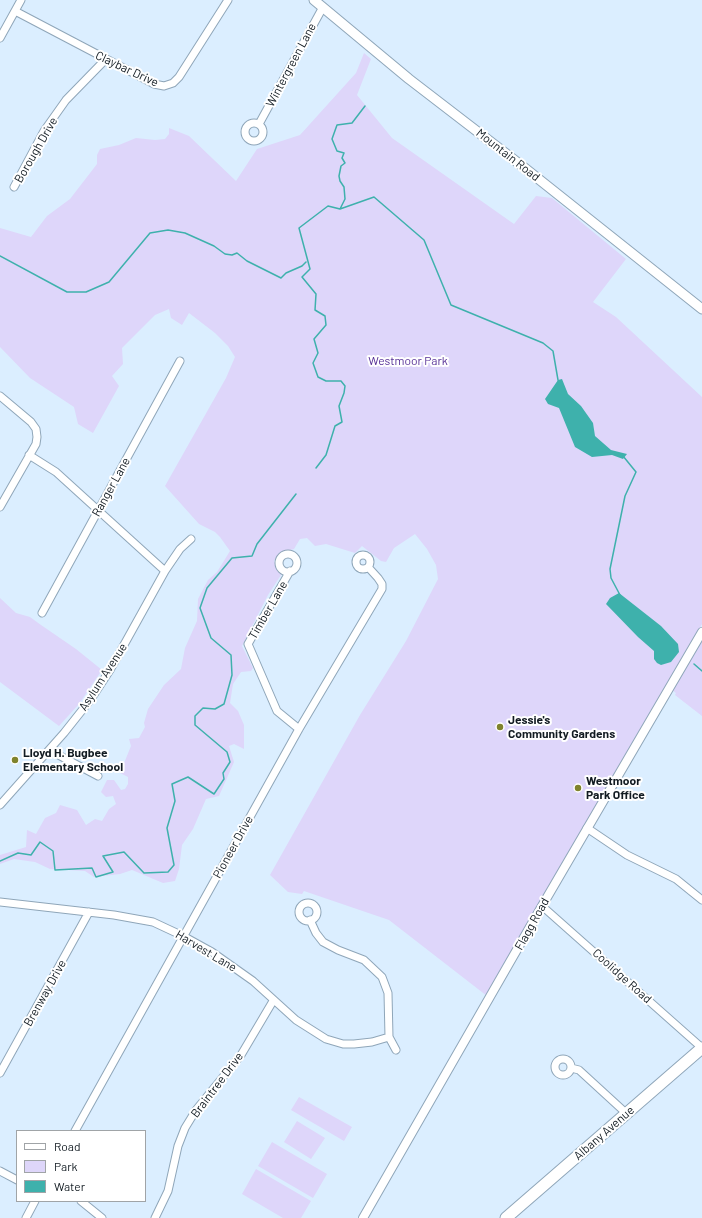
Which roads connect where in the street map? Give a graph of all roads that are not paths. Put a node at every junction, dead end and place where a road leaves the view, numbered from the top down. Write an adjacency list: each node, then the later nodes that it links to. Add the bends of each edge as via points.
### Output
1 (21, 0): 5 (street)
2 (228, 0): 7 (street, Claybar Drive, via 173,83 164,86 154,84)
3 (314, 0): 4 (main road, Mountain Road)
4 (323, 7): 8 (street, Wintergreen Lane); 10 (main road, Mountain Road, via 409,79)
5 (15, 11): 6 (street); 7 (street, Claybar Drive)
6 (0, 37)
7 (106, 59): 9 (street, Borough Drive, via 66,100 44,131)
8 (259, 124)
9 (14, 187)
10 (702, 309)
11 (180, 361): 15 (street, Ranger Lane)
12 (0, 396): 13 (street, via 28,418 36,429 36,440)
13 (29, 455): 14 (street); 15 (street, via 56,472)
14 (0, 507)
15 (98, 511): 18 (street); 20 (street, Ranger Lane)
16 (192, 539): 18 (street, Asylum Avenue, via 180,549)
17 (368, 567): 22 (street, Pioneer Drive, via 382,584 382,589)
18 (165, 571): 23 (street, Asylum Avenue, via 102,684)
19 (290, 571): 22 (street, Timber Lane, via 248,644 277,711)
20 (42, 613)
21 (702, 632): 26 (street, Flagg Road)
22 (299, 729): 32 (street, Pioneer Drive)
23 (49, 750): 24 (street); 25 (street, Asylum Avenue)
24 (98, 776)
25 (0, 805)
26 (587, 828): 27 (street, via 627,855 676,879); 29 (street, Flagg Road)
27 (702, 900)
28 (0, 902): 30 (street, Harvest Lane)
29 (542, 906): 35 (street, Coolidge Road); 48 (street, Flagg Road)
30 (89, 912): 32 (street, Harvest Lane, via 145,920); 38 (street, Brenway Drive)
31 (310, 920): 34 (street, via 323,942 364,960 382,978 388,993)
32 (184, 936): 33 (street, Harvest Lane, via 236,968); 40 (street, Pioneer Drive)
33 (273, 1001): 34 (street, Harvest Lane, via 308,1029 337,1043 354,1044); 47 (street, Braintree Drive, via 241,1055 199,1105 185,1128 178,1146 168,1191)
34 (389, 1038): 36 (street)
35 (702, 1048): 39 (highway, Albany Avenue)
36 (396, 1050)
37 (570, 1068): 39 (street, via 579,1070)
38 (0, 1073)
39 (627, 1114): 49 (highway, Albany Avenue)
40 (76, 1130)
41 (0, 1171): 42 (street)
42 (16, 1179)
43 (34, 1202): 45 (street)
44 (82, 1202): 46 (street)
45 (26, 1218)
46 (102, 1218)
47 (155, 1218)
48 (363, 1218)
49 (506, 1218)

